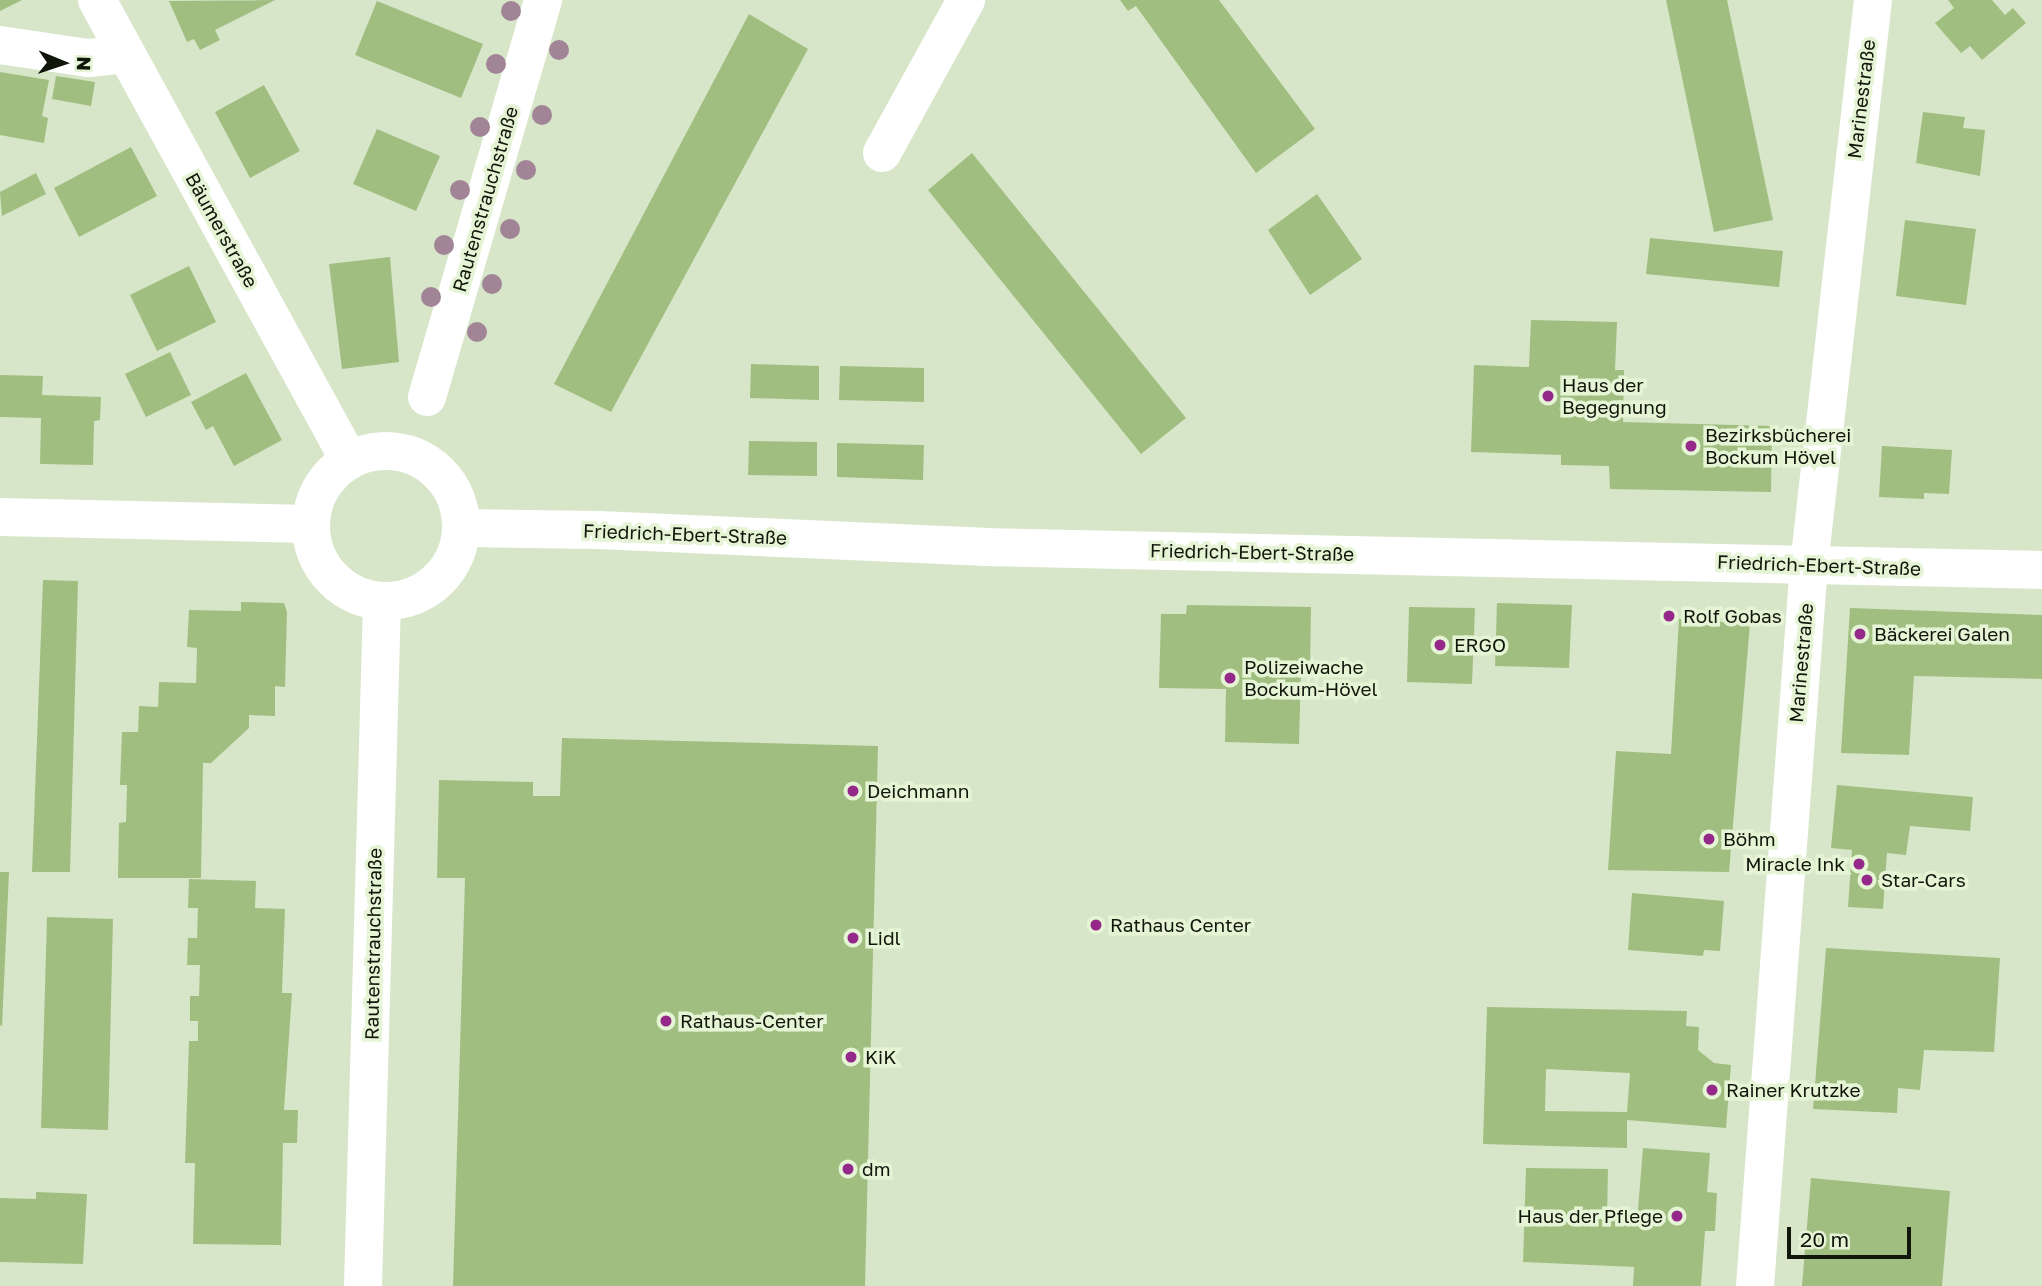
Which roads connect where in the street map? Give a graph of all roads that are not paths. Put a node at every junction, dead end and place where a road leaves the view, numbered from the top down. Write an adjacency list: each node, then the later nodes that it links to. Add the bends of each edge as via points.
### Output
1 (97, 0): 6 (street, Bäumerstraße)
2 (543, 0): 8 (street, Rautenstrauchstraße)
3 (966, 0): 7 (street)
4 (1873, 0): 13 (street, Marinestraße)
5 (0, 45): 6 (street, via 88,58)
6 (126, 54): 9 (street, Bäumerstraße)
7 (882, 153)
8 (427, 397)
9 (349, 460): 11 (street, via 329,476 316,498); 12 (street, via 391,450 433,466 449,483 459,505)
10 (0, 517): 11 (street)
11 (310, 524): 15 (street, via 313,547 339,586)
12 (462, 528): 13 (street, Friedrich-Ebert-Straße, via 983,547); 15 (street, via 451,566 438,582 402,600)
13 (1809, 565): 14 (street, Friedrich-Ebert-Straße); 17 (street, Marinestraße)
14 (2042, 570)
15 (382, 602): 16 (street, Rautenstrauchstraße)
16 (363, 1286)
17 (1755, 1286)

